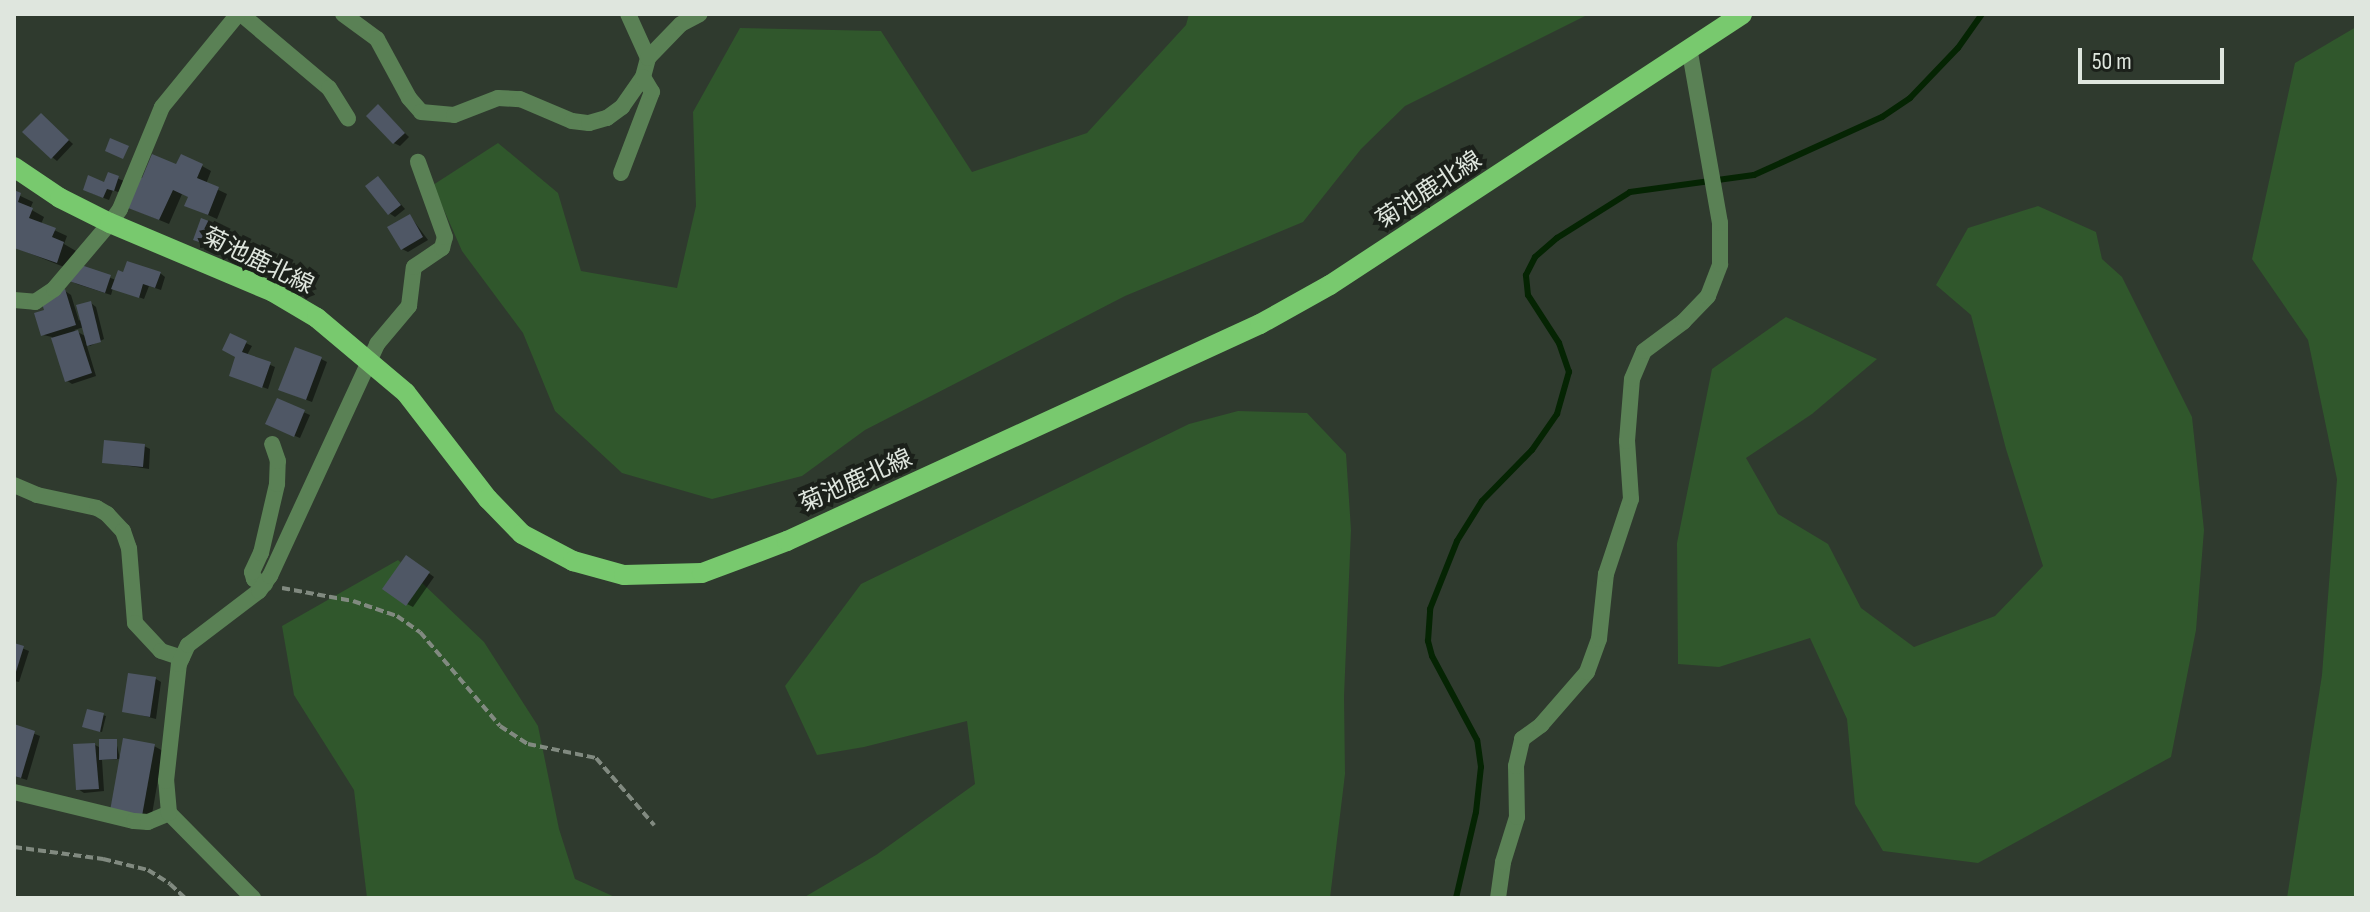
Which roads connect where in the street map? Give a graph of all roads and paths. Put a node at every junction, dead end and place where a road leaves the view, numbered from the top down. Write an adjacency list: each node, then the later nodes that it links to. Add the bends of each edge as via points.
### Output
1 (240, 14): 9 (street, via 329,88); 13 (street, via 162,107)
2 (343, 14): 8 (street, via 377,39 421,112 436,116 454,115 498,98 520,99 589,123 622,107)
3 (628, 14): 7 (street)
4 (700, 14): 7 (street, via 681,24)
5 (1742, 14): 6 (main road, 菊池鹿北線)
6 (1689, 48): 15 (main road, 菊池鹿北線, via 1330,285 1260,324 787,541 702,573 624,575 573,561 522,534 488,499 406,393); 26 (street, via 1720,223 1720,264 1708,296 1644,351 1632,379 1627,441 1631,499 1606,574 1599,639 1587,672 1522,739 1516,766 1517,817)
7 (648, 58): 8 (street)
8 (643, 77): 12 (street, via 652,92)
9 (348, 118)
10 (418, 162): 15 (street, via 445,237 442,248 414,267 409,306 377,344)
11 (14, 167): 13 (main road, 菊池鹿北線)
12 (621, 173)
13 (110, 223): 14 (street, via 54,289 35,302); 15 (main road, 菊池鹿北線, via 273,292 317,318)
14 (14, 300)
15 (371, 361): 18 (street)
16 (272, 444): 18 (street, via 277,484 252,572)
17 (14, 485): 19 (street, via 107,514 123,531 129,548 135,623 161,651)
18 (265, 584): 19 (street, via 188,645); 22 (path, via 353,601 397,616 420,632 500,726 528,744 596,758)
19 (182, 658): 21 (street, via 166,781)
20 (14, 792): 21 (street, via 134,821 148,822)
21 (169, 813): 25 (street)
22 (654, 825)
23 (14, 847): 24 (path, via 148,870)
24 (185, 898)
25 (253, 898)
26 (1498, 898)

